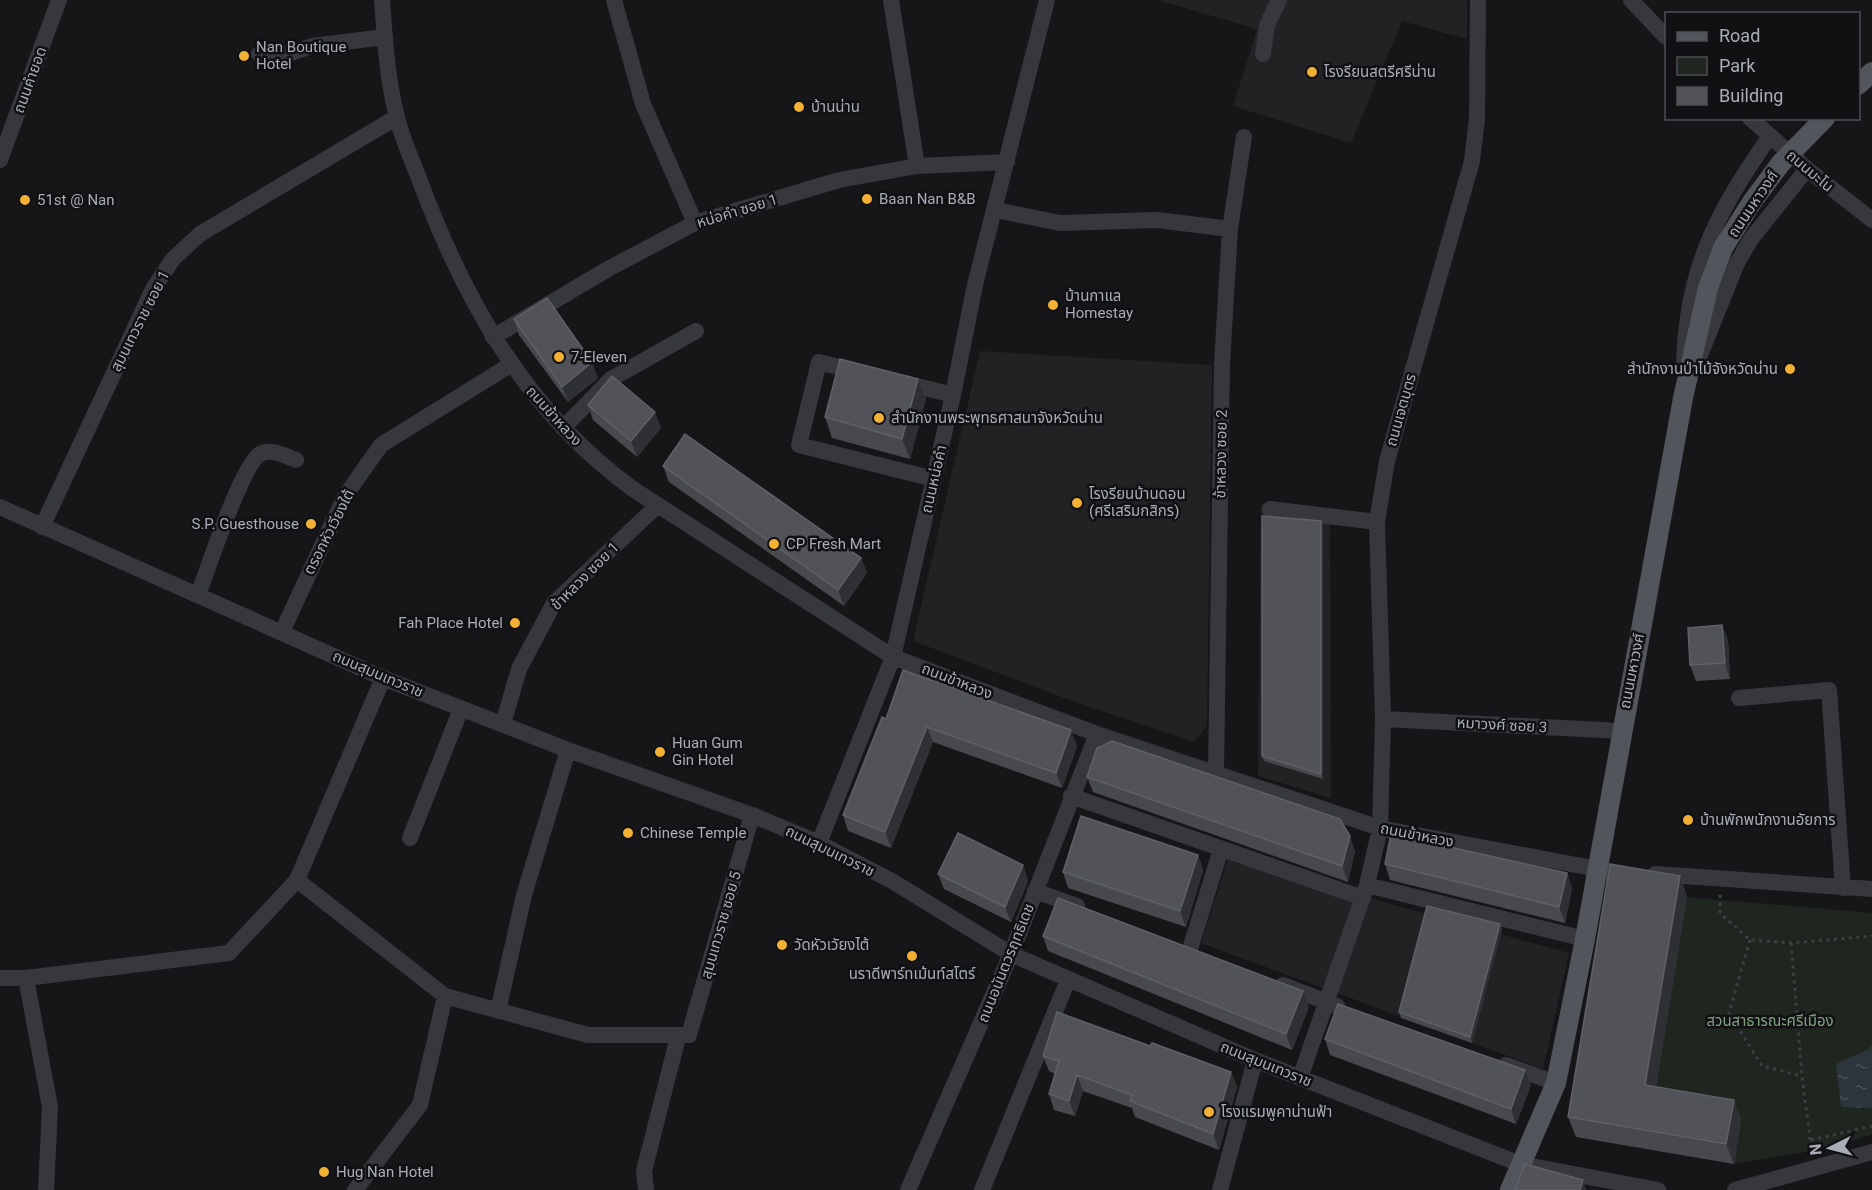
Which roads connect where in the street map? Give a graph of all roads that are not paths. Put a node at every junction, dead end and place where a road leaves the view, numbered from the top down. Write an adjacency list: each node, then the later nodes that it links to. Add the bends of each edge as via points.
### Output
1 (59, 0): 20 (street, ถนนคำยอด)
2 (382, 0): 10 (street, ถนนข้าหลวง)
3 (614, 0): 26 (street, via 643,104)
4 (891, 0): 22 (street)
5 (1047, 0): 21 (street, ถนนหน่อคำ)
6 (1278, 0): 12 (street, via 1267,25)
7 (1478, 0): 39 (street, ถนนเจตบุตร, via 1477,119 1472,161 1387,461)
8 (1631, 0): 9 (street)
9 (1665, 36)
10 (385, 37): 11 (street, via 312,46 288,54); 15 (street, ถนนข้าหลวง)
11 (259, 54)
12 (1263, 54)
13 (1872, 72): 14 (main road)
14 (1860, 83)
15 (397, 117): 29 (street, ถนนข้าหลวง, via 440,235); 40 (street, สุมนเทวราช ซอย 1, via 200,234 172,259 153,289)
16 (1752, 120): 18 (street, ถนนมะโน)
17 (1824, 120): 32 (main road, ถนนมหาวงศ์, bridge, via 1781,163 1723,248 1708,288)
18 (1770, 136): 23 (street, ถนนมะโน); 32 (street, via 1725,202 1705,249 1691,294 1684,343)
19 (1244, 137): 27 (street, ข้าหลวง ซอย 2)
20 (0, 160)
21 (1007, 162): 22 (street, หน่อคำ ซอย 1); 24 (street, ถนนหน่อคำ)
22 (918, 166): 26 (street, หน่อคำ ซอย 1, via 840,180)
23 (1807, 170): 25 (street, ถนนมะโน); 32 (street, via 1751,239 1737,263)
24 (996, 210): 27 (street, via 1060,223 1157,220); 31 (street, ถนนหน่อคำ, via 975,285)
25 (1872, 220)
26 (695, 223): 29 (street, หน่อคำ ซอย 1)
27 (1230, 229): 52 (street, ข้าหลวง ซอย 2, via 1222,363)
28 (696, 331): 33 (street, via 611,379)
29 (493, 337): 30 (street, ถนนข้าหลวง)
30 (510, 365): 33 (street, ถนนข้าหลวง); 42 (street, ตรอกหัวเวียงใต้, via 381,445 345,496)
31 (953, 395): 35 (street, ถนนหน่อคำ); 35 (street, via 819,362 799,446)
32 (1683, 398): 49 (main road, ถนนมหาวงศ์)
33 (563, 429): 36 (street, ถนนข้าหลวง, via 600,465)
34 (296, 460): 41 (street, via 268,452 253,462 241,483)
35 (934, 479): 43 (street, ถนนหน่อคำ)
36 (658, 505): 43 (street, ถนนข้าหลวง); 48 (street, ข้าหลวง ซอย 1, via 554,603 519,669)
37 (0, 507): 40 (street, ถนนสุมนเทวราช)
38 (1270, 509): 39 (street)
39 (1377, 522): 47 (street, ถนนเจตบุตร)
40 (42, 527): 41 (street, ถนนสุมนเทวราช)
41 (198, 595): 42 (street, ถนนสุมนเทวราช)
42 (282, 632): 44 (street, ถนนสุมนเทวราช)
43 (893, 657): 50 (street, ถนนข้าหลวง); 57 (street, ถนนหน่อคำ)
44 (383, 678): 46 (street, ถนนสุมนเทวราช); 62 (street)
45 (1739, 698): 63 (street, via 1829,690)
46 (460, 709): 48 (street, ถนนสุมนเทวราช); 56 (street)
47 (1383, 719): 49 (street, หมาวงศ์ ซอย 3); 55 (street, ถนนเจตบุตร)
48 (503, 724): 51 (street, ถนนสุมนเทวราช)
49 (1621, 731): 59 (main road, ถนนมหาวงศ์)
50 (1097, 734): 52 (street, ถนนข้าหลวง); 53 (street, ถนนอนันตวรฤทธิเดช)
51 (568, 750): 54 (street, ถนนสุมนเทวราช); 78 (street, via 524,895)
52 (1216, 774): 55 (street, ถนนข้าหลวง)
53 (1071, 796): 58 (street); 65 (street, ถนนอนันตวรฤทธิเดช)
54 (752, 815): 57 (street, ถนนสุมนเทวราช); 79 (street, สุมนเทวราช ซอย 5)
55 (1380, 828): 59 (street, ถนนข้าหลวง); 66 (street, ถนนเจตบุตร)
56 (410, 838)
57 (819, 843): 69 (street, ถนนสุมนเทวราช, via 892,881)
58 (1221, 849): 66 (street); 70 (street, via 1184,947)
59 (1597, 870): 60 (street, ถนนข้าหลวง); 68 (main road, ถนนมหาวงศ์)
60 (1619, 872)
61 (1642, 873): 63 (street)
62 (297, 880): 72 (street, via 229,953); 75 (street)
63 (1843, 888): 64 (street)
64 (1872, 889)
65 (1035, 891): 67 (street); 69 (street, ถนนอนันตวรฤทธิเดช)
66 (1365, 892): 68 (street); 76 (street, ถนนเจตบุตร)
67 (1090, 911)
68 (1585, 939): 83 (main road, ถนนมหาวงศ์)
69 (1011, 954): 74 (street, ถนนสุมนเทวราช); 86 (street, ถนนอนันตวรฤทธิเดช)
70 (1211, 957)
71 (0, 978): 72 (street)
72 (26, 978): 87 (street, via 50,1107)
73 (1264, 978): 76 (street)
74 (1068, 980): 80 (street, ถนนสุมนเทวราช); 90 (street)
75 (445, 996): 78 (street); 88 (street, via 420,1105)
76 (1328, 1002): 77 (street); 82 (street, ถนนเจตบุตร)
77 (1349, 1010)
78 (498, 1011): 79 (street, via 588,1035)
79 (683, 1036): 89 (street, สุมนเทวราช ซอย 5, via 644,1170)
80 (1256, 1060): 82 (street, ถนนสุมนเทวราช); 91 (street)
81 (1491, 1060): 83 (street)
82 (1300, 1078): 85 (street, ถนนสุมนเทวราช)
83 (1556, 1083): 85 (main road, ถนนมหาวงศ์)
84 (1872, 1152): 94 (street)
85 (1520, 1164): 92 (main road, ถนนมหาวงศ์); 93 (street, ถนนสุมนเทวราช)
86 (910, 1189)
87 (45, 1190)
88 (355, 1190)
89 (646, 1190)
90 (982, 1190)
91 (1220, 1190)
92 (1510, 1190)
93 (1658, 1190)
94 (1735, 1190)

